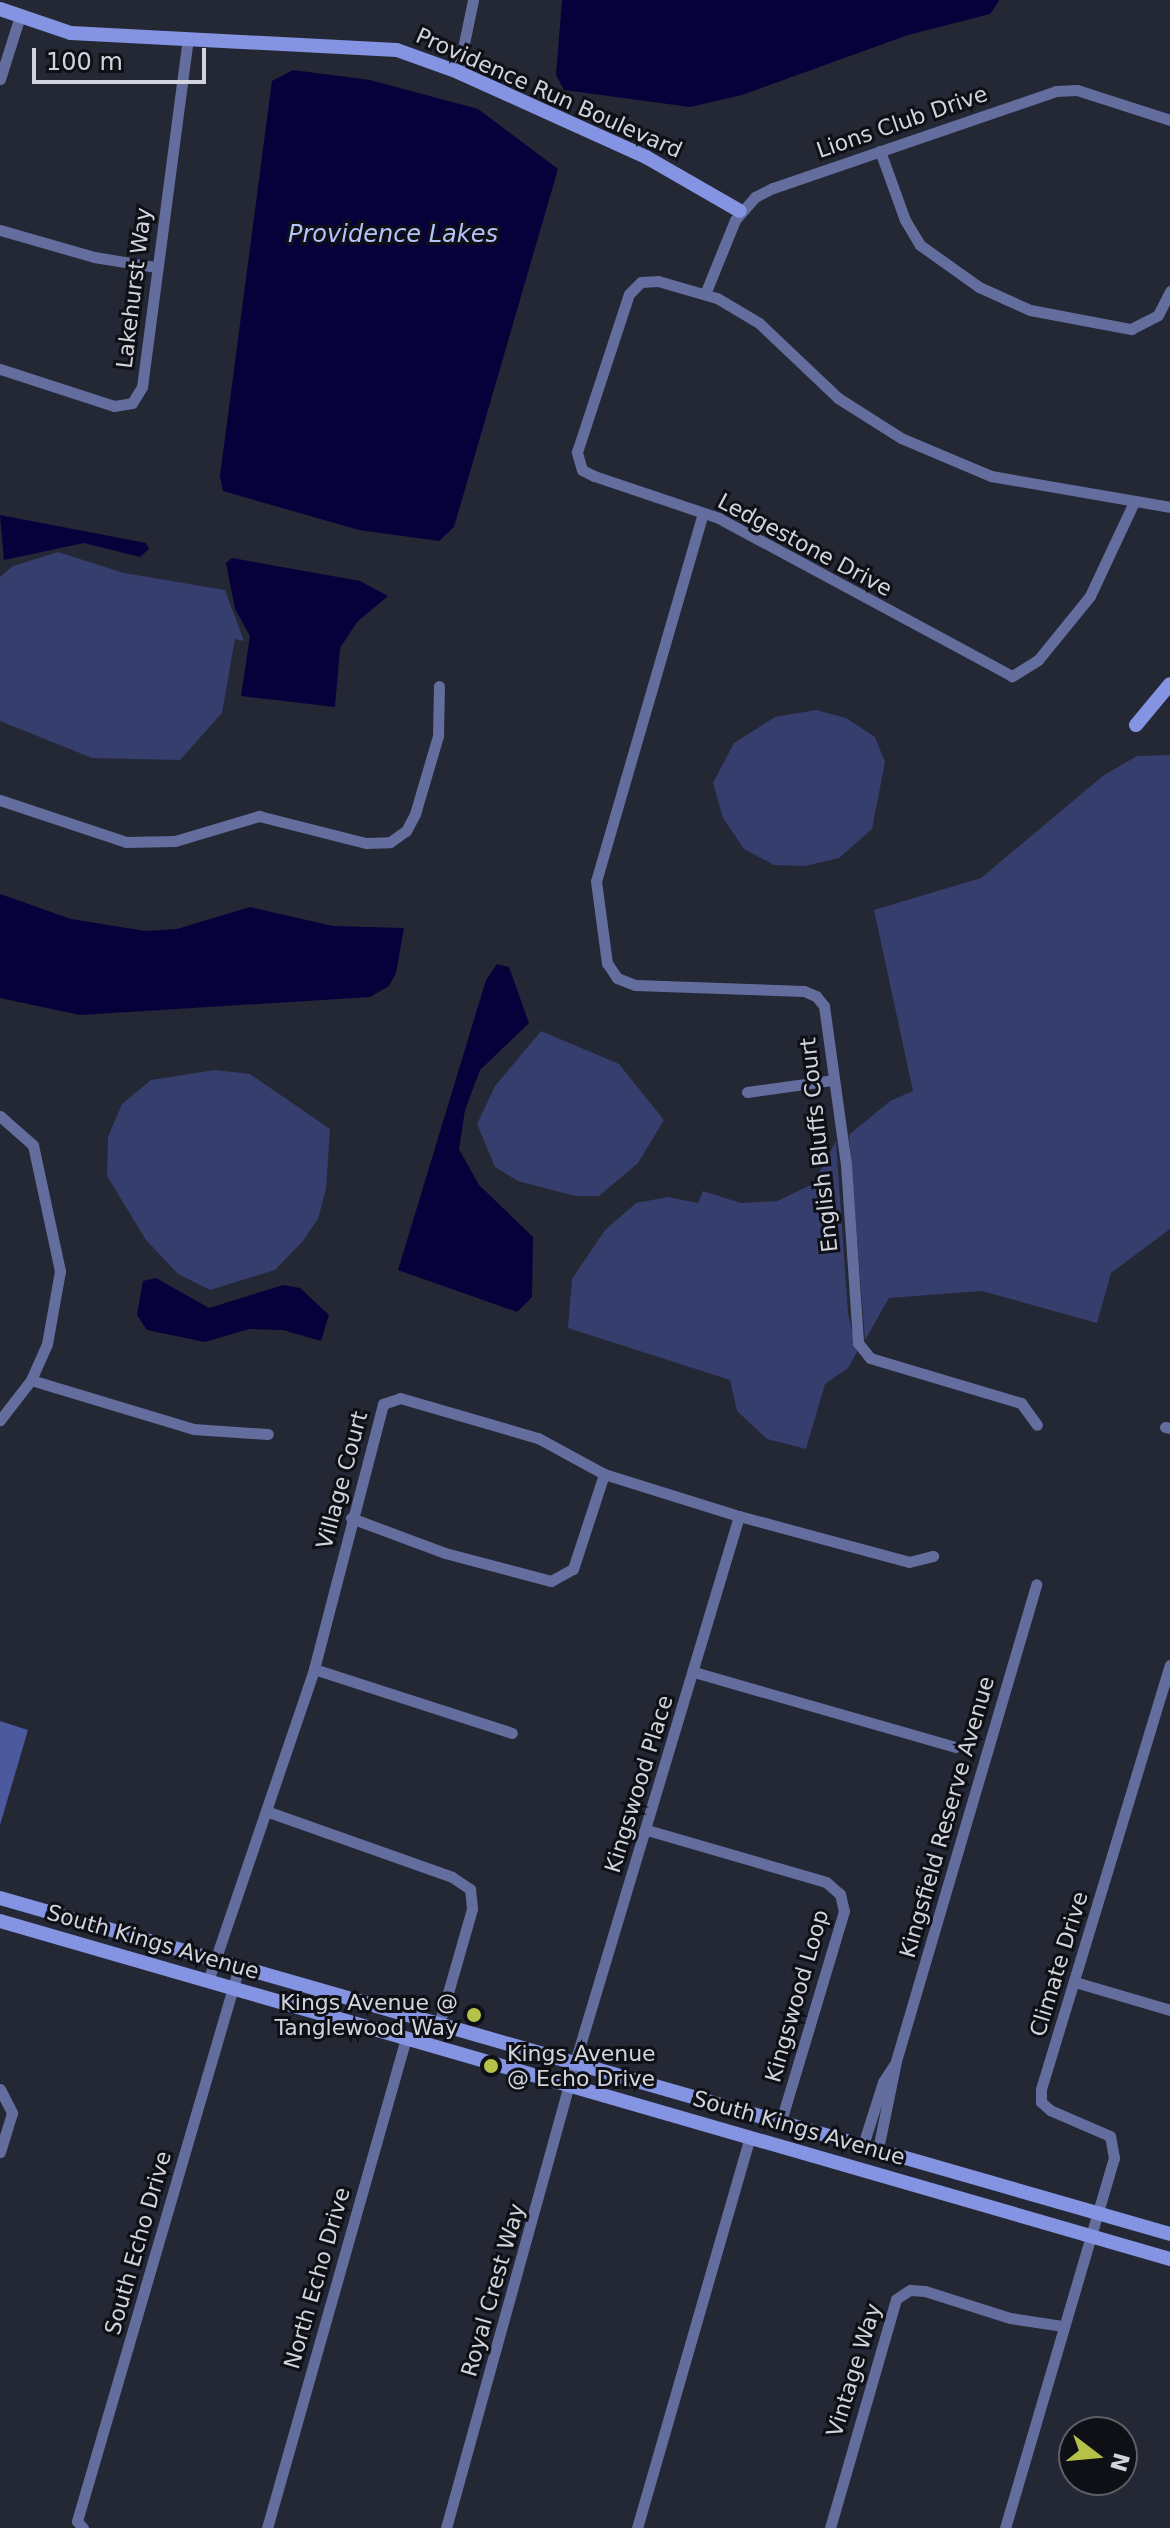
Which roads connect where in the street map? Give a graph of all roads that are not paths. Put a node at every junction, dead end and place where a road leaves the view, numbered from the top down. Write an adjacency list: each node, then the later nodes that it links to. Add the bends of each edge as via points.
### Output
1 (473, 0): 5 (street)
2 (0, 9): 3 (main road, Providence Run Boulevard)
3 (19, 19): 4 (main road, Providence Run Boulevard, via 71,33); 6 (street)
4 (188, 39): 5 (main road, Providence Run Boulevard, via 375,46); 11 (street, Lakehurst Way)
5 (458, 72): 9 (main road, Providence Run Boulevard, via 659,163)
6 (0, 79)
7 (1170, 120): 8 (street, Lions Club Drive, via 1077,90 1056,91)
8 (880, 151): 9 (street, Lions Club Drive, via 773,188); 12 (street, via 905,220 920,245 979,287 1030,310 1131,329 1158,315)
9 (740, 211): 13 (street)
10 (0, 230): 11 (street, via 94,257)
11 (156, 267): 14 (street, Lakehurst Way, via 142,387 132,403 114,406)
12 (1170, 291)
13 (705, 294): 15 (street, Ledgestone Drive, via 759,323 838,398 901,438 991,476); 17 (street, Ledgestone Drive, via 652,280 632,289 577,452 582,470 594,476)
14 (0, 369)
15 (1134, 502): 16 (street, Ledgestone Drive); 17 (street, Ledgestone Drive, via 1090,596 1038,660 1012,676)
16 (1170, 507)
17 (703, 513): 22 (street, English Bluffs Court, via 596,881 607,963 617,978 635,985 804,991 816,996 824,1006)
18 (1170, 684): 20 (main road)
19 (439, 686): 21 (street, via 438,736 415,814 406,831 390,842 366,843 259,816 175,841 126,842)
20 (1136, 725)
21 (0, 800)
22 (834, 1080): 23 (street); 27 (street, English Bluffs Court, via 846,1165 858,1343 870,1358 1021,1403)
23 (747, 1092)
24 (0, 1116): 25 (street, via 33,1145 60,1271 55,1315)
25 (31, 1380): 26 (street); 28 (street, via 193,1429)
26 (0, 1420)
27 (1037, 1425)
28 (268, 1434)
29 (604, 1474): 30 (street, Village Court); 31 (street, via 573,1569 551,1581 445,1553); 31 (street, Village Court, via 538,1438 400,1398 383,1404)
30 (739, 1516): 32 (street, Village Court, via 909,1562); 36 (street, Kingswood Place)
31 (351, 1518): 35 (street, Village Court)
32 (933, 1556)
33 (1036, 1584): 58 (street, Kingsfield Reserve Avenue)
34 (1170, 1665): 48 (street, Climate Drive)
35 (314, 1669): 37 (street); 39 (street, Village Court)
36 (694, 1672): 38 (street); 40 (street, Kingswood Place)
37 (512, 1733)
38 (955, 1747)
39 (266, 1811): 45 (street, Village Court); 51 (street, via 452,1877 470,1889 472,1909)
40 (647, 1830): 53 (street, Kingswood Place); 56 (street, Kingswood Loop, via 826,1882 840,1894 844,1911)
41 (0, 1898): 42 (main road, South Kings Avenue)
42 (63, 1917): 44 (main road); 45 (main road, South Kings Avenue)
43 (0, 1921): 44 (main road, South Kings Avenue)
44 (56, 1937): 47 (main road, South Kings Avenue)
45 (215, 1960): 46 (main road, South Kings Avenue); 47 (street, Village Court)
46 (239, 1967): 49 (street, South Echo Drive); 51 (main road, South Kings Avenue)
47 (208, 1981): 49 (main road, South Kings Avenue)
48 (1075, 1982): 50 (street); 60 (street, Climate Drive, via 1041,2102 1110,2136 1114,2158)
49 (233, 1988): 52 (main road, South Kings Avenue); 65 (street, South Echo Drive, via 77,2521)
50 (1170, 2010)
51 (439, 2024): 53 (main road, South Kings Avenue)
52 (406, 2038): 54 (main road, South Kings Avenue); 66 (street, North Echo Drive)
53 (575, 2062): 54 (street, Royal Crest Way); 56 (main road, South Kings Avenue)
54 (571, 2086): 57 (main road, South Kings Avenue); 67 (street, Royal Crest Way)
55 (0, 2089): 59 (street, via 12,2113)
56 (781, 2121): 58 (main road, South Kings Avenue)
57 (750, 2137): 61 (main road, South Kings Avenue); 68 (street)
58 (870, 2147): 60 (main road, South Kings Avenue)
59 (0, 2152)
60 (1099, 2212): 61 (street, Climate Drive); 62 (main road, South Kings Avenue)
61 (1089, 2234): 63 (main road, South Kings Avenue); 64 (street)
62 (1170, 2234)
63 (1170, 2259)
64 (1063, 2326): 69 (street, Vintage Way, via 1010,2318 925,2291 910,2290 896,2299); 70 (street)
65 (83, 2528)
66 (267, 2528)
67 (446, 2528)
68 (637, 2528)
69 (830, 2528)
70 (1005, 2528)

